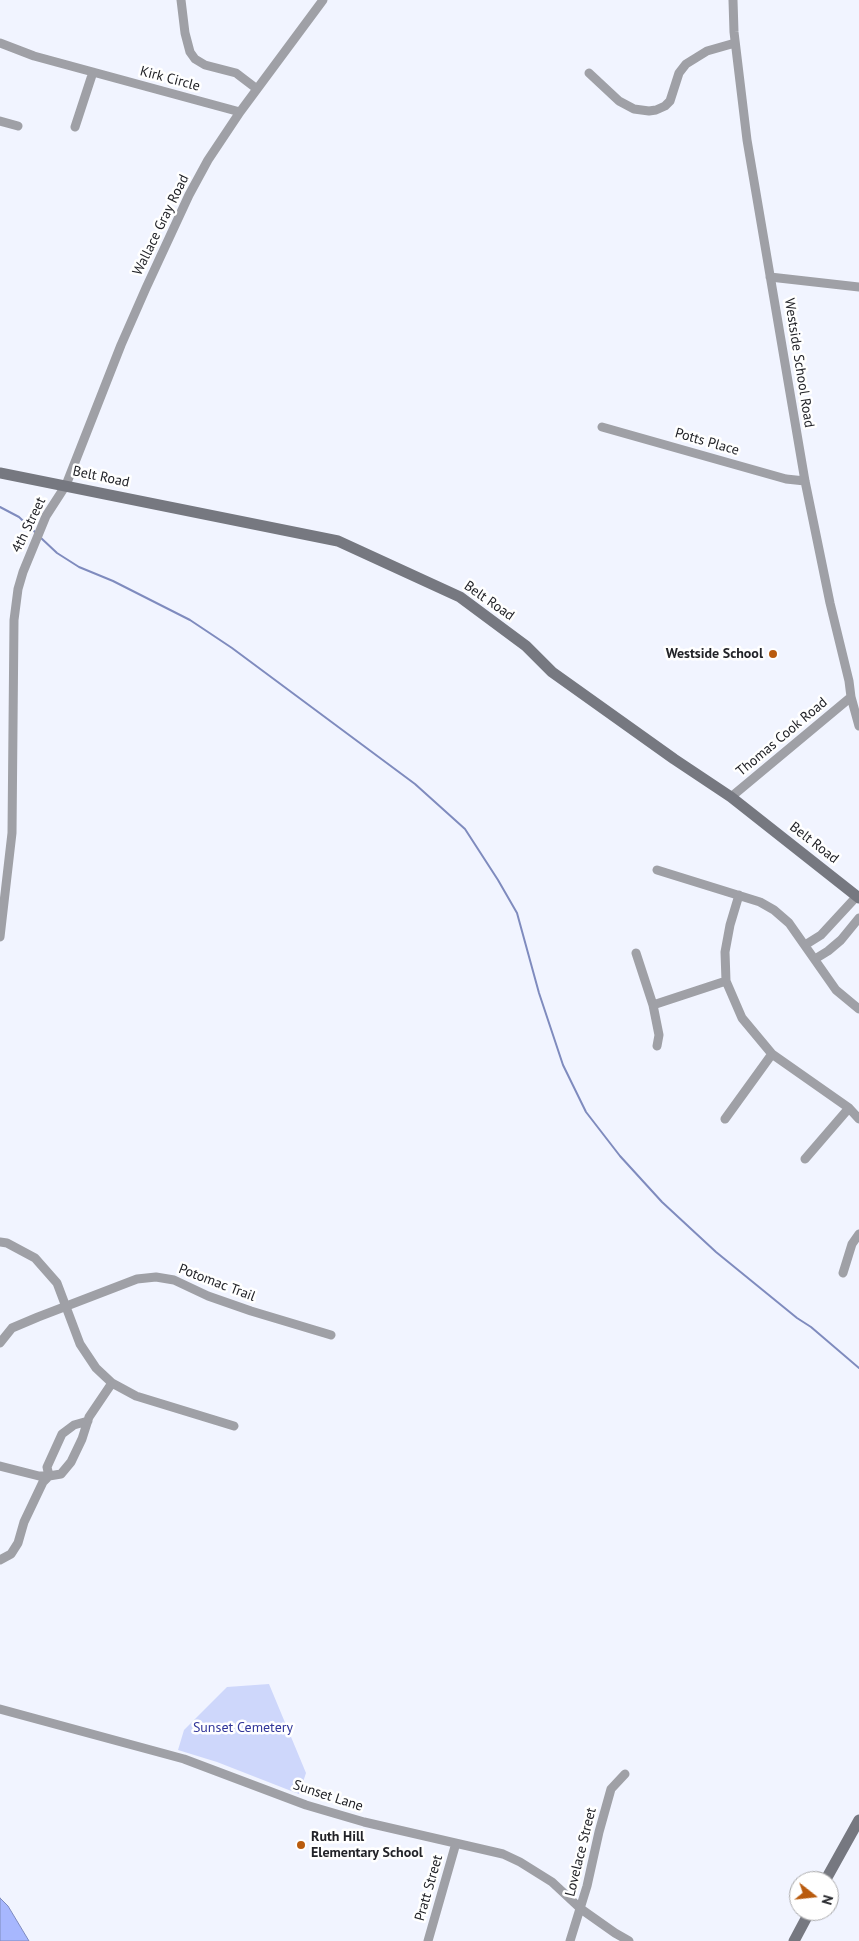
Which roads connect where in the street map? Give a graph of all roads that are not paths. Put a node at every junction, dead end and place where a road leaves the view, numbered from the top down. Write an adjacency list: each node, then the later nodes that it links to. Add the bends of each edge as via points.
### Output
1 (181, 0): 8 (street, via 185,34 195,60 236,73)
2 (323, 0): 8 (street, Wallace Gray Road)
3 (734, 0): 4 (street, Westside School Road)
4 (735, 42): 7 (street, via 707,51 686,64 679,73 670,101 656,110 634,109 619,101); 13 (street, Westside School Road)
5 (0, 43): 6 (street, Kirk Circle)
6 (93, 72): 9 (street, Kirk Circle); 12 (street)
7 (588, 73)
8 (257, 89): 9 (street, Wallace Gray Road)
9 (240, 112): 18 (street, Wallace Gray Road, via 208,160 166,245 121,345)
10 (0, 121): 11 (street)
11 (18, 126)
12 (76, 127)
13 (770, 277): 14 (street); 17 (street, Westside School Road)
14 (859, 287)
15 (602, 427): 17 (street, Potts Place, via 786,480)
16 (0, 473): 18 (street, Belt Road)
17 (805, 481): 19 (street, Westside School Road)
18 (66, 485): 21 (street, Belt Road, via 338,541 375,557 460,597 526,646 552,672); 26 (street, 4th Street, via 46,516 18,589 14,620 12,833)
19 (850, 697): 20 (street, Westside School Road); 21 (street, Thomas Cook Road)
20 (859, 726)
21 (731, 797): 24 (street, Belt Road)
22 (657, 870): 23 (street)
23 (739, 895): 27 (street, via 774,910); 30 (street, via 730,925)
24 (858, 897): 27 (street, via 821,935)
25 (859, 918): 29 (street, via 841,940)
26 (0, 937)
27 (805, 945): 29 (street)
28 (636, 953): 31 (street)
29 (815, 959): 32 (street, via 836,990)
30 (726, 981): 31 (street); 34 (street, via 742,1018)
31 (653, 1005): 33 (street, via 659,1035)
32 (859, 1009)
33 (657, 1046)
34 (772, 1054): 35 (street); 36 (street)
35 (849, 1108): 37 (street); 38 (street)
36 (725, 1119)
37 (859, 1119)
38 (805, 1159)
39 (859, 1234): 41 (street, via 852,1244)
40 (0, 1242): 42 (street, via 34,1258 57,1283)
41 (843, 1273)
42 (67, 1307): 43 (street, Potomac Trail, via 136,1279 156,1277 174,1280 250,1311); 44 (street, Potomac Trail, via 12,1328); 45 (street, via 80,1344 96,1368)
43 (330, 1335)
44 (0, 1343)
45 (112, 1383): 46 (street); 47 (street, via 136,1396)
46 (88, 1421): 49 (street, via 71,1462 61,1474); 49 (street, via 74,1425 62,1434 47,1467)
47 (234, 1426)
48 (0, 1466): 49 (street)
49 (49, 1476): 50 (street, via 24,1522 18,1543 11,1554)
50 (0, 1560)
51 (0, 1709): 54 (street, Sunset Lane, via 184,1759 306,1805)
52 (625, 1774): 56 (street, Lovelace Street, via 611,1789)
53 (859, 1820): 55 (street)
54 (456, 1843): 56 (street, Sunset Lane, via 503,1854 520,1862 552,1882); 58 (street, Pratt Street)
55 (831, 1871)
56 (581, 1908): 59 (street, Lovelace Street); 60 (street, Sunset Lane)
57 (805, 1921): 61 (street)
58 (428, 1941)
59 (570, 1941)
60 (629, 1941)
61 (794, 1941)

